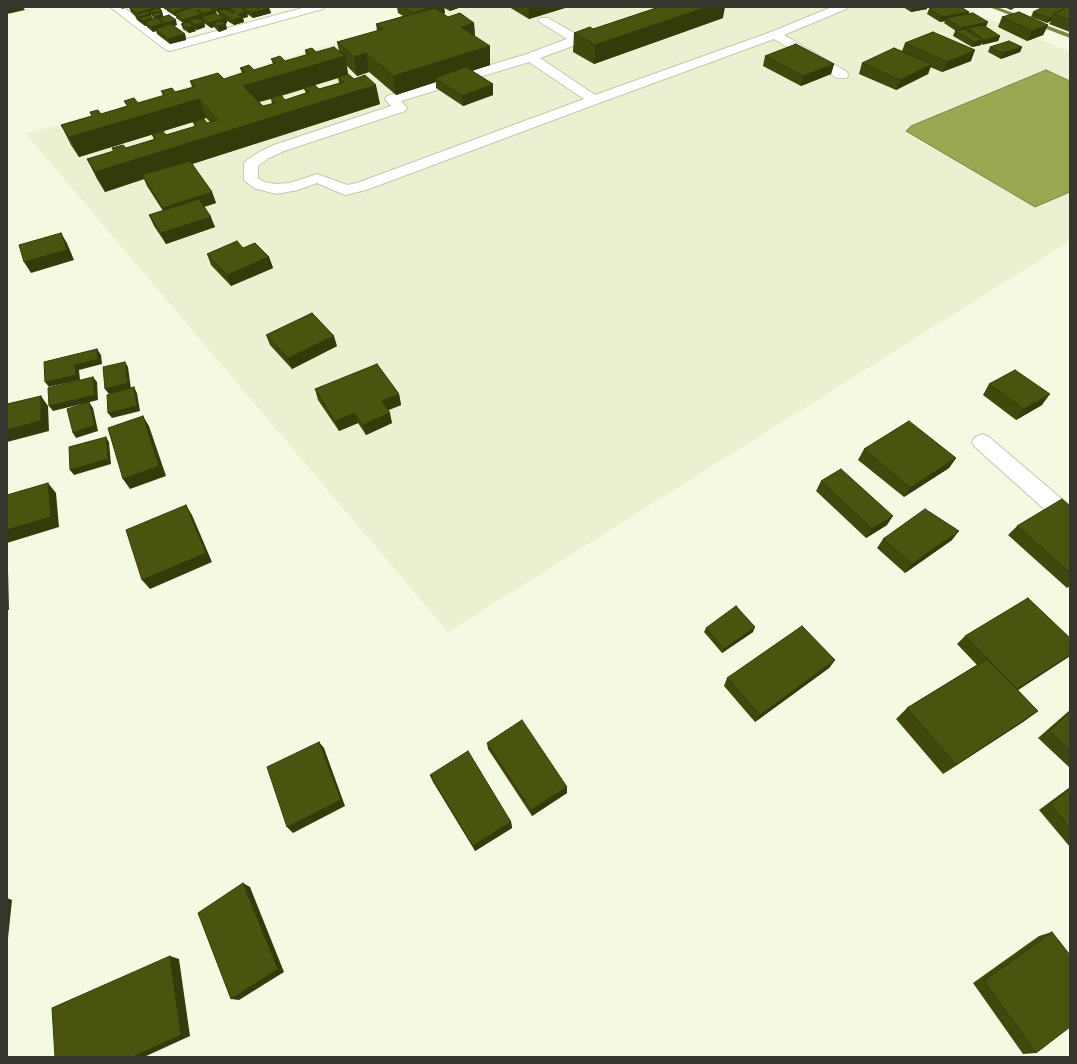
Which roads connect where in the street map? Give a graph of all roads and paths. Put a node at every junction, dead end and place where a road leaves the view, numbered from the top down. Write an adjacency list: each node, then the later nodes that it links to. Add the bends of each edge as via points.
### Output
1 (159, 7): 2 (street, via 183,26)
2 (246, 7)
3 (319, 7): 6 (street, via 170,47)
4 (842, 7): 8 (street)
5 (136, 9): 6 (street)
6 (119, 10)
7 (544, 20): 9 (street, via 577,40)
8 (775, 35): 10 (street); 11 (street)
9 (531, 57): 11 (street); 11 (street, via 392,100 400,108 264,154 251,164 251,180 276,189 292,187 317,178 345,190 360,187)
10 (842, 75)
11 (594, 100)
12 (982, 442): 13 (street)
13 (1070, 520)

